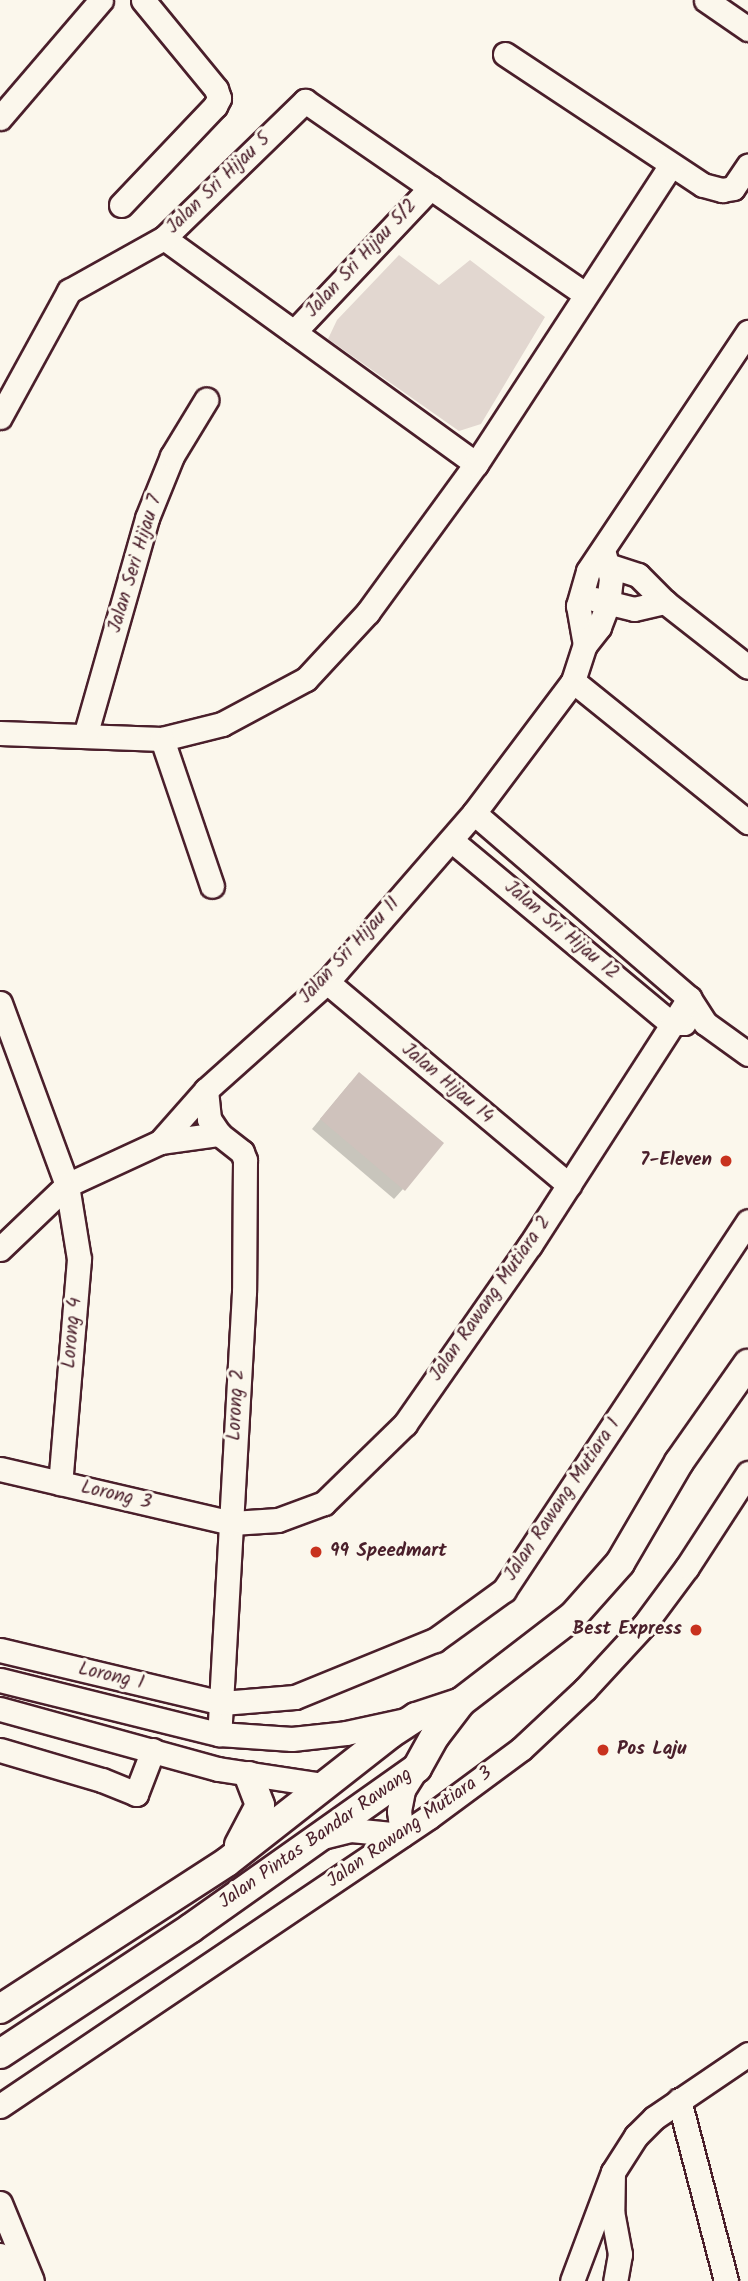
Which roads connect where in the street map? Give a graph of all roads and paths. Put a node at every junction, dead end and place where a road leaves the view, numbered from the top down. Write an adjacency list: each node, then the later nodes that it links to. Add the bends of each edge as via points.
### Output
1 (101, 0): 6 (street)
2 (143, 0): 10 (street, via 219,98)
3 (706, 0): 4 (street)
4 (748, 29)
5 (505, 54): 7 (street)
6 (4, 103)
7 (670, 166): 8 (street, via 722,190 733,188); 12 (street)
8 (748, 166)
9 (430, 187): 11 (street, Jalan Sri Hijau 5, via 306,101); 12 (street); 13 (street, Jalan Sri Hijau 5/2)
10 (121, 205)
11 (164, 238): 13 (street); 16 (street, Jalan Sri Hijau 5, via 69,291)
12 (585, 294): 17 (street)
13 (293, 331): 17 (street)
14 (748, 332): 18 (street)
15 (206, 400): 26 (street, Jalan Seri Hijau 7, via 172,456 147,518)
16 (0, 417)
17 (476, 464): 27 (street, via 368,612 306,679 222,724)
18 (602, 559): 19 (street); 20 (street, via 638,575); 21 (street)
19 (579, 595): 21 (street); 22 (street)
20 (665, 602): 21 (street, via 634,609); 23 (street)
21 (608, 603): 22 (street)
22 (584, 645): 24 (street, Jalan Sri Hijau 11)
23 (748, 667)
24 (573, 681): 28 (street, Jalan Sri Hijau 11); 29 (street)
25 (0, 733): 26 (street)
26 (85, 736): 27 (street)
27 (162, 738): 31 (street)
28 (474, 813): 30 (street, Jalan Sri Hijau 11); 33 (street, Jalan Sri Hijau 12)
29 (748, 822)
30 (451, 840): 32 (street, Jalan Sri Hijau 11); 35 (street, Jalan Sri Hijau 12)
31 (212, 886)
32 (327, 982): 38 (street, Jalan Sri Hijau 11); 42 (street, Jalan Hijau 14)
33 (689, 999): 35 (street, Jalan Rawang Mutiara 2); 36 (street, Jalan Sri Hijau 12)
34 (2, 1015): 41 (street)
35 (671, 1023): 36 (street); 42 (street, Jalan Rawang Mutiara 2)
36 (705, 1023): 37 (street)
37 (748, 1054)
38 (206, 1090): 39 (street, Lorong 2, via 209,1119); 40 (street, Jalan Sri Hijau 11)
39 (219, 1134): 40 (street, Jalan Sri Hijau 11); 49 (street, Lorong 2, via 242,1152 245,1160 244,1292)
40 (160, 1142): 41 (street, Jalan Sri Hijau 11)
41 (67, 1185): 44 (street, Jalan Sri Hijau 11); 48 (street, Lorong 4, via 79,1259)
42 (569, 1185): 49 (street, Jalan Rawang Mutiara 2, via 405,1424 374,1457 324,1503 278,1520)
43 (748, 1222): 52 (street, Jalan Rawang Mutiara 1, via 504,1590 435,1640 295,1697)
44 (0, 1249)
45 (748, 1364): 54 (main road, Jalan Pintas Bandar Rawang, via 679,1462 620,1563 573,1616)
46 (0, 1469): 48 (street, Lorong 3)
47 (748, 1473): 62 (street, Jalan Rawang Mutiara 3, via 644,1625 585,1689 521,1749)
48 (60, 1483): 49 (street, Lorong 3)
49 (232, 1523): 52 (street, Lorong 2)
50 (0, 1650): 52 (street, Lorong 1)
51 (0, 1680): 55 (street)
52 (222, 1703): 55 (street, Lorong 2)
53 (0, 1709): 56 (street)
54 (426, 1726): 55 (street, via 292,1739); 59 (main road, Jalan Pintas Bandar Rawang); 61 (main road, via 367,1772)
55 (219, 1734): 58 (street); 60 (street)
56 (153, 1750): 57 (street, via 136,1794); 58 (street)
57 (0, 1751)
58 (183, 1758): 60 (street)
59 (417, 1768): 62 (street, via 403,1790 399,1811); 63 (main road, Jalan Pintas Bandar Rawang)
60 (249, 1776): 61 (street); 64 (main road, via 259,1795 258,1813)
61 (322, 1786): 64 (main road, Jalan Pintas Bandar Rawang)
62 (402, 1835): 63 (street, via 351,1830); 69 (street, Jalan Rawang Mutiara 3)
63 (320, 1837): 66 (main road, Jalan Pintas Bandar Rawang)
64 (228, 1862): 65 (main road, Jalan Pintas Bandar Rawang)
65 (0, 2009)
66 (0, 2054)
67 (748, 2054): 68 (street)
68 (679, 2100): 70 (street, via 636,2136); 77 (street)
69 (0, 2106)
70 (613, 2172): 75 (street); 76 (street, via 612,2211 620,2254)
71 (0, 2203): 74 (street)
72 (0, 2255): 73 (street)
73 (10, 2281)
74 (32, 2281)
75 (572, 2281)
76 (615, 2281)
77 (726, 2281)

